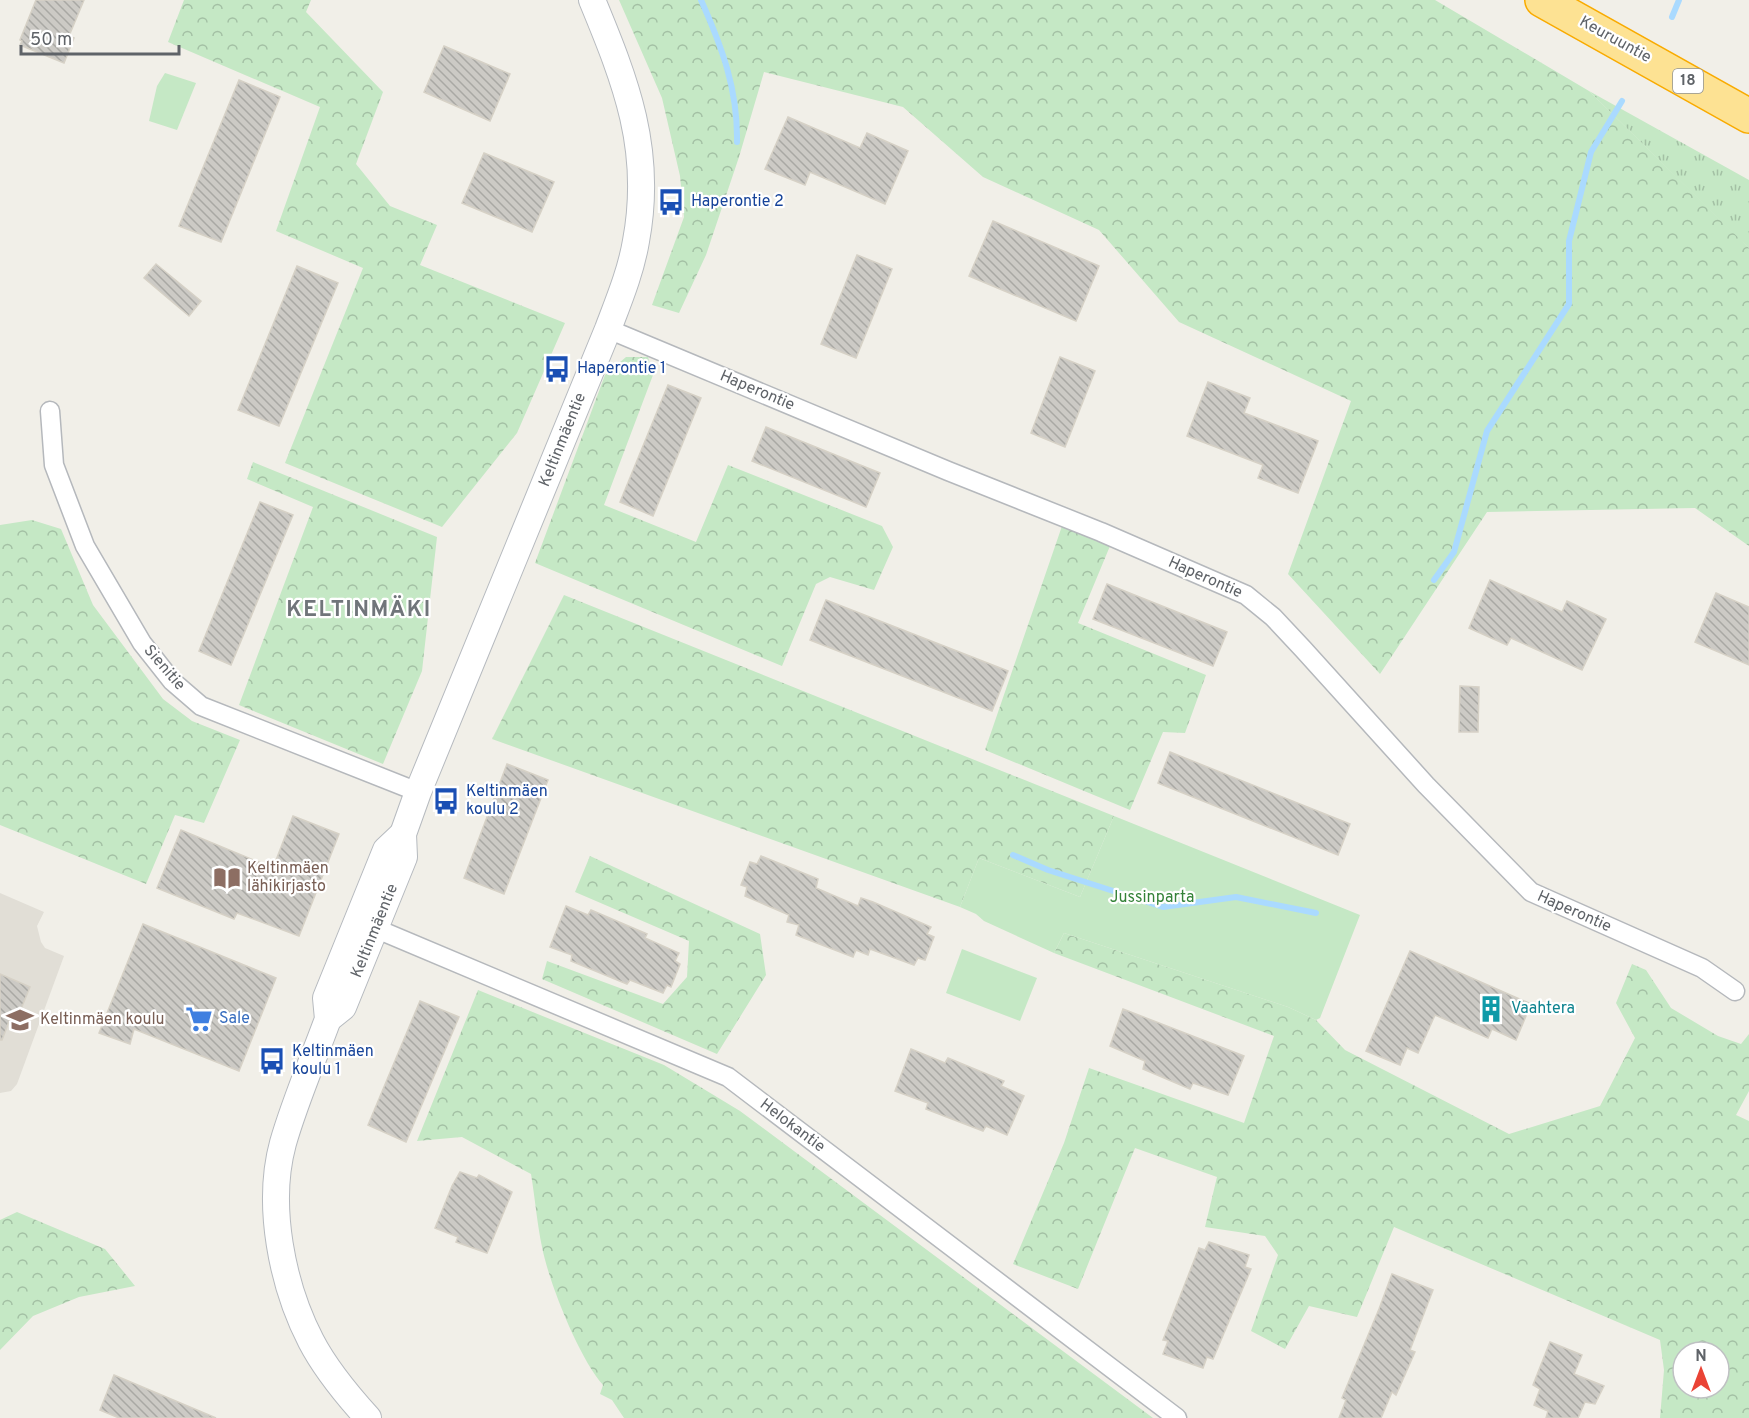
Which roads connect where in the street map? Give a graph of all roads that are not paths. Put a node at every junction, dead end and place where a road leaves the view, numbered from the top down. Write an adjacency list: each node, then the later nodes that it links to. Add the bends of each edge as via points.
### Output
1 (592, 0): 6 (main road, Keltinmäentie, via 625,82 640,152 636,241)
2 (1542, 0): 3 (highway, Keuruuntie / 18)
3 (1628, 47): 4 (highway); 5 (highway, Keuruuntie / 18)
4 (1749, 100)
5 (1749, 116)
6 (608, 328): 8 (main road, Keltinmäentie); 10 (street, Haperontie, via 1246,595 1280,625 1426,785 1531,892 1702,968)
7 (50, 411): 8 (street, Sienitie, via 54,465 85,546 142,643 172,681 201,706)
8 (418, 792): 9 (main road, Keltinmäentie, via 403,834 386,850)
9 (366, 924): 11 (main road, Keltinmäentie, via 326,998 328,1018 283,1144 276,1195 278,1240 289,1288 311,1342); 12 (street, Helokantie, via 728,1077)
10 (1735, 991)
11 (368, 1418)
12 (1177, 1418)

